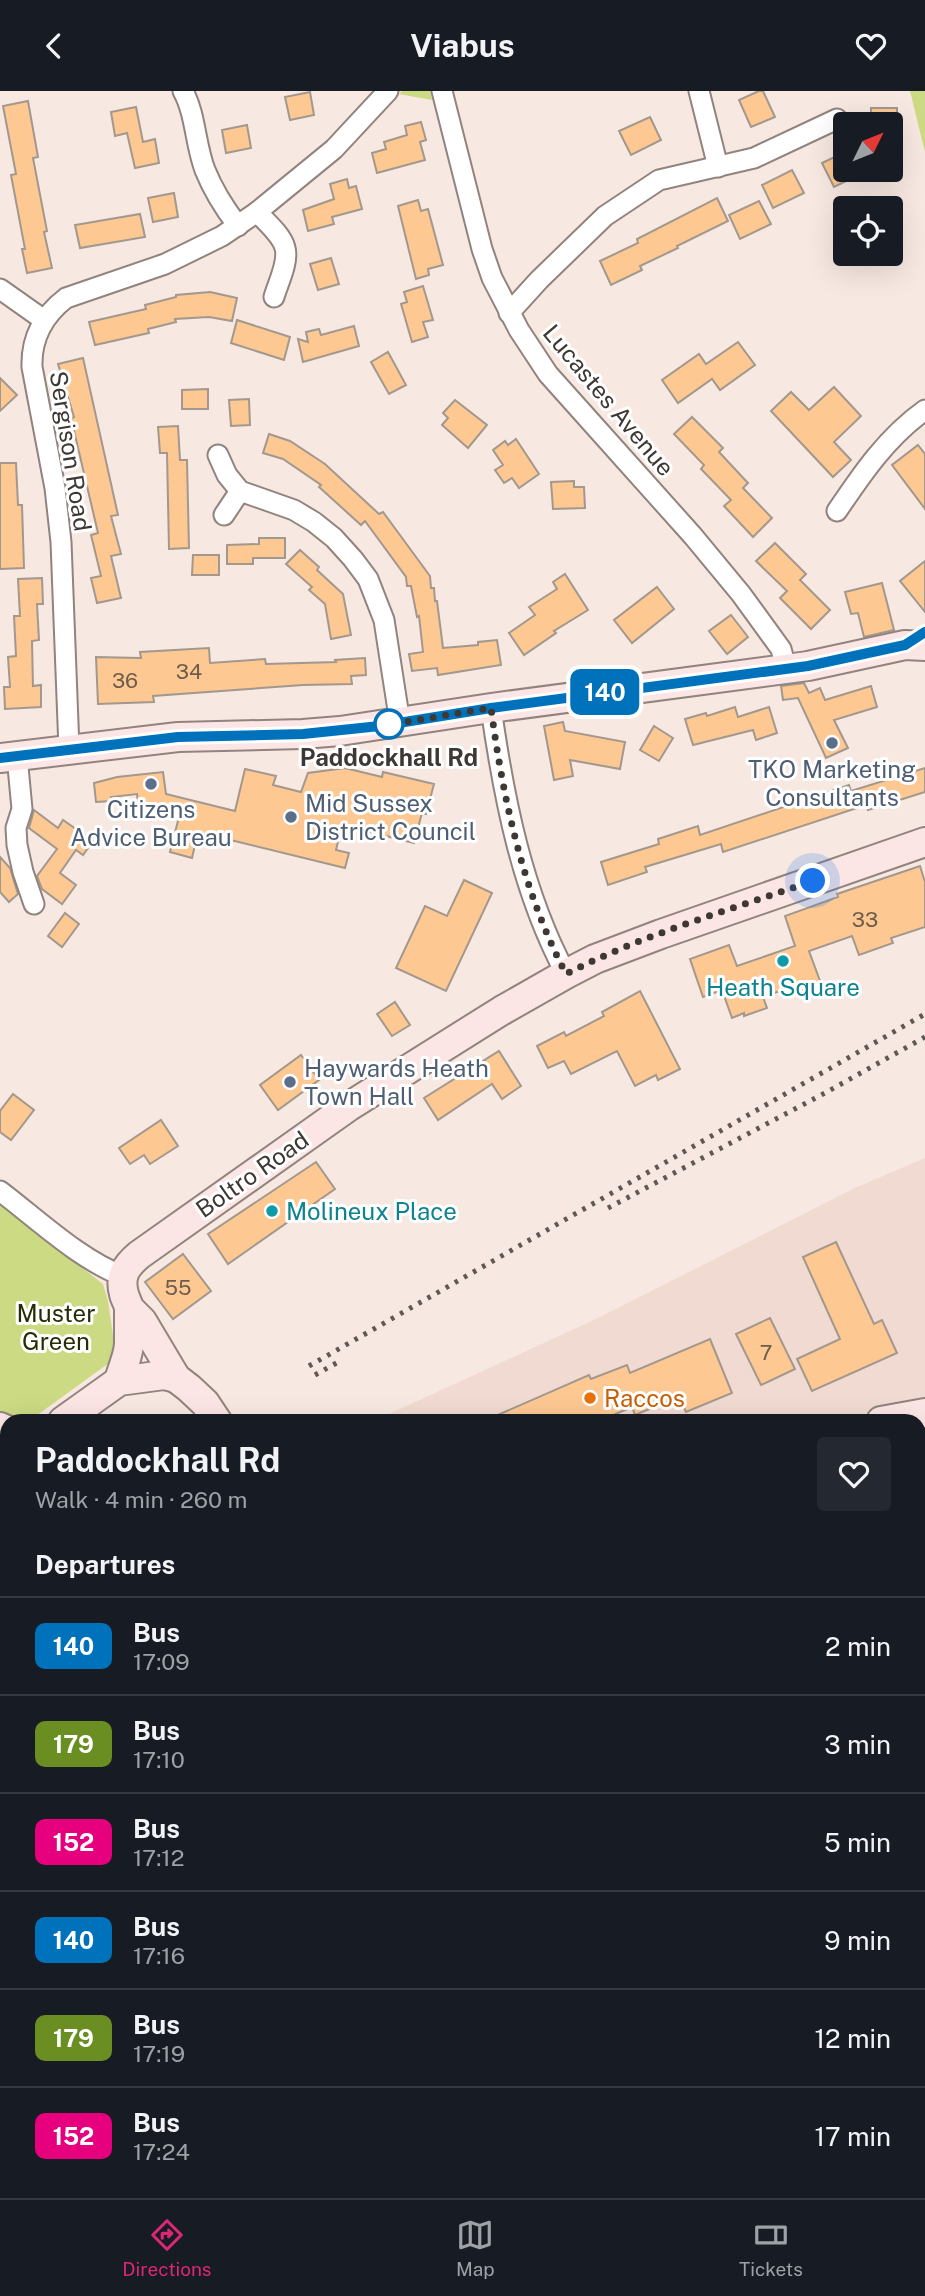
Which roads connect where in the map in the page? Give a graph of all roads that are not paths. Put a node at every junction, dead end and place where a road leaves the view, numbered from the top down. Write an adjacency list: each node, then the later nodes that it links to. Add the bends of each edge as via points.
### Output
1 (183, 91): 8 (street, via 205,169)
2 (388, 91): 7 (street, Sergison Road, via 334,149)
3 (442, 91): 11 (street, Lucastes Avenue, via 482,249)
4 (699, 91): 6 (street)
5 (833, 121): 6 (street, via 754,157)
6 (718, 167): 11 (street, via 659,180 605,216)
7 (257, 212): 8 (street, Sergison Road); 10 (street, via 285,248)
8 (238, 226): 12 (street, Sergison Road, via 164,264 66,298)
9 (0, 289): 12 (street)
10 (274, 297)
11 (509, 313): 19 (street, Lucastes Avenue, via 548,374 741,594 781,649)
12 (44, 320): 22 (street, Sergison Road, via 36,336 32,367 61,542)
13 (925, 410): 16 (street, via 875,456)
14 (218, 455): 15 (street)
15 (240, 491): 17 (street); 21 (street, via 314,522 368,579 384,620)
16 (837, 511)
17 (224, 515)
18 (919, 641): 19 (street)
19 (786, 668): 20 (street)
20 (491, 708): 21 (street); 26 (street, via 519,855)
21 (400, 723): 22 (street)
22 (69, 749): 23 (street)
23 (9, 757): 25 (street, via 22,809 17,845)
24 (925, 842): 26 (street, Boltro Road, via 661,934)
25 (34, 904)
26 (566, 974): 28 (street, Boltro Road, via 348,1107 139,1255)
27 (0, 1191): 28 (street, via 87,1257)
28 (123, 1276): 29 (street)
29 (129, 1308): 30 (street, via 142,1321); 31 (street, via 128,1358)
30 (176, 1378): 31 (street, via 164,1375); 33 (street)
31 (119, 1381): 32 (street)
32 (72, 1414)
33 (212, 1414)

